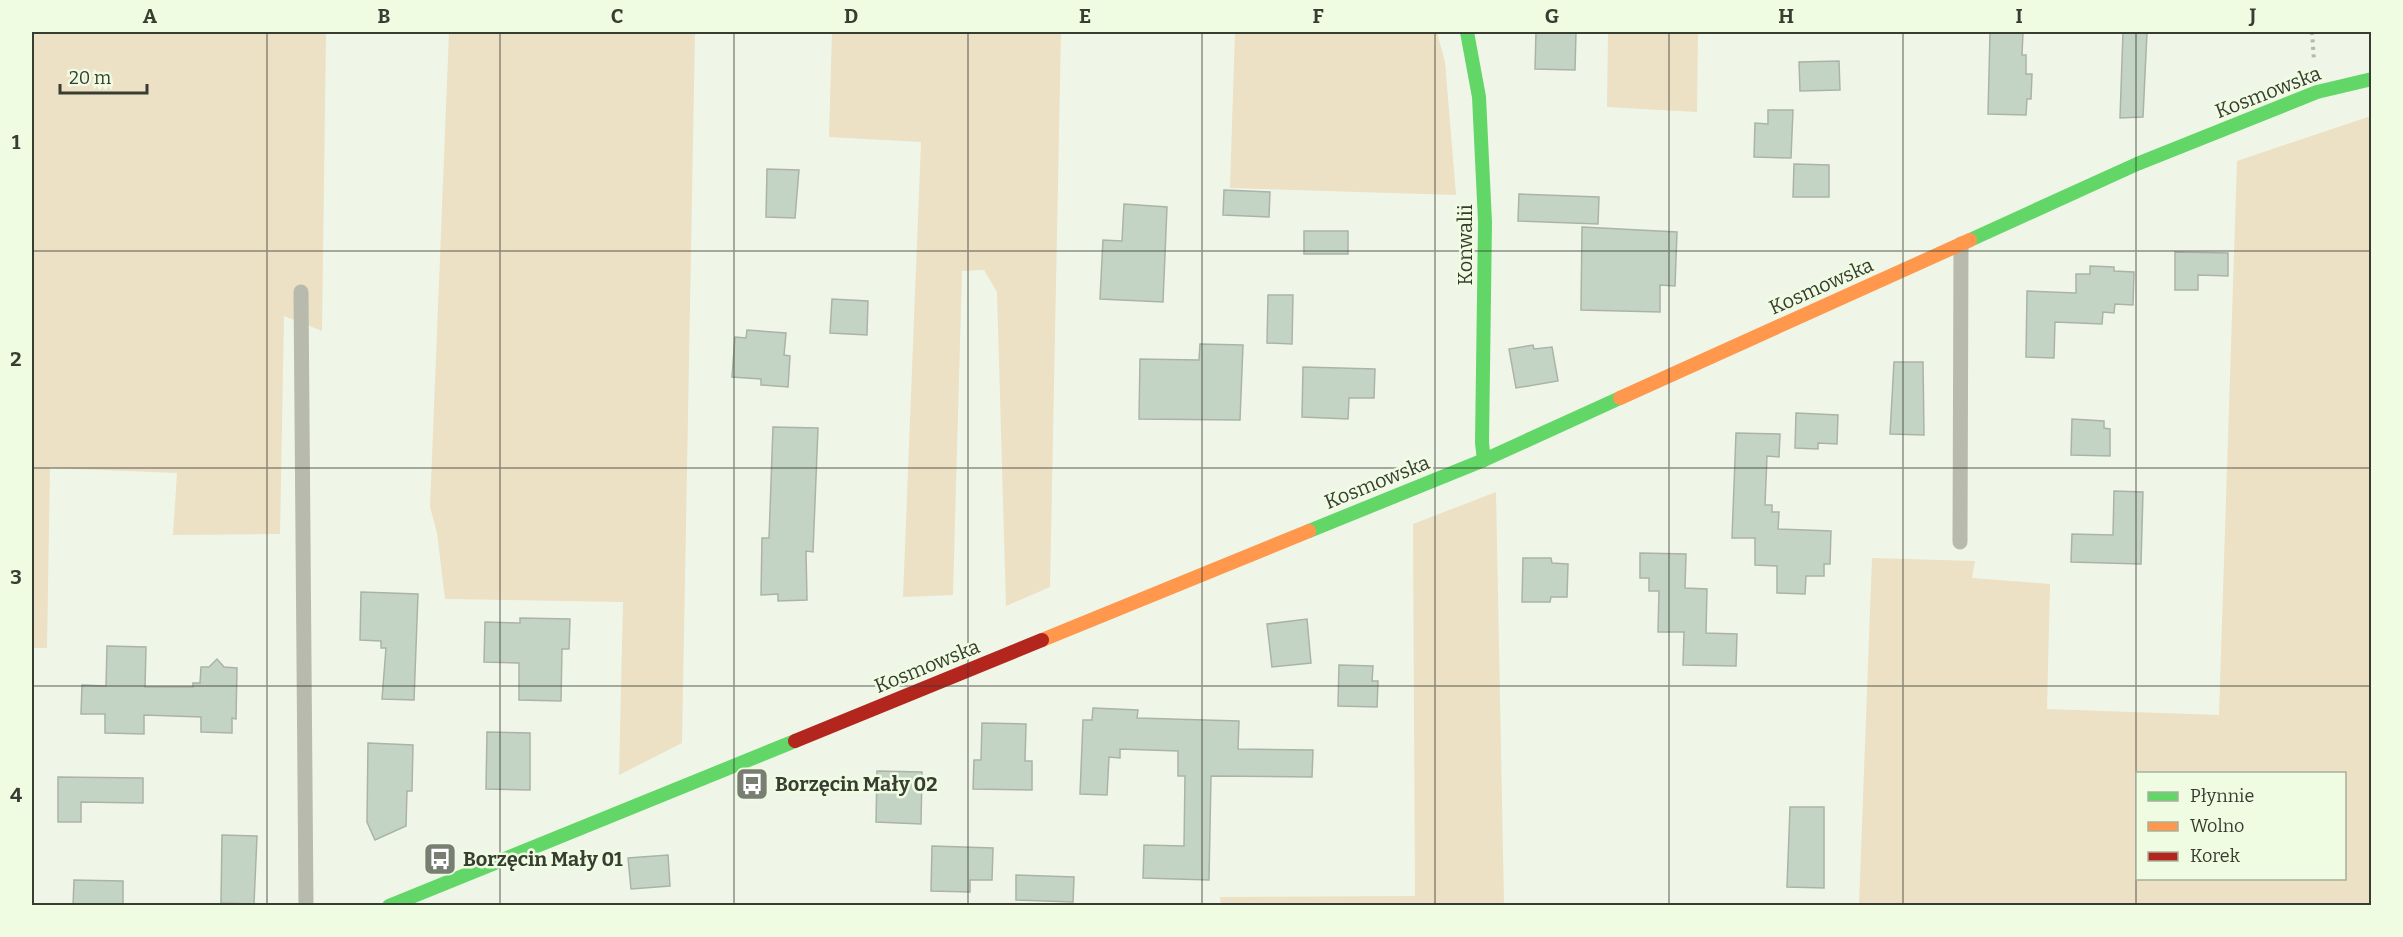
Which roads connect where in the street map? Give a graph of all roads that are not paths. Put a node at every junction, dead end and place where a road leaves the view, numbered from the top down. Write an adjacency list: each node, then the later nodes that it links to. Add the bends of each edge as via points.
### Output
1 (1467, 32): 5 (street, Konwalii, via 1479,97 1485,222)
2 (2372, 79): 3 (street, Kosmowska, via 2317,92 2138,164)
3 (1961, 244): 5 (street, Kosmowska); 6 (lane)
4 (301, 292): 7 (lane)
5 (1484, 460): 8 (street, Kosmowska)
6 (1960, 542)
7 (306, 906)
8 (390, 906)

